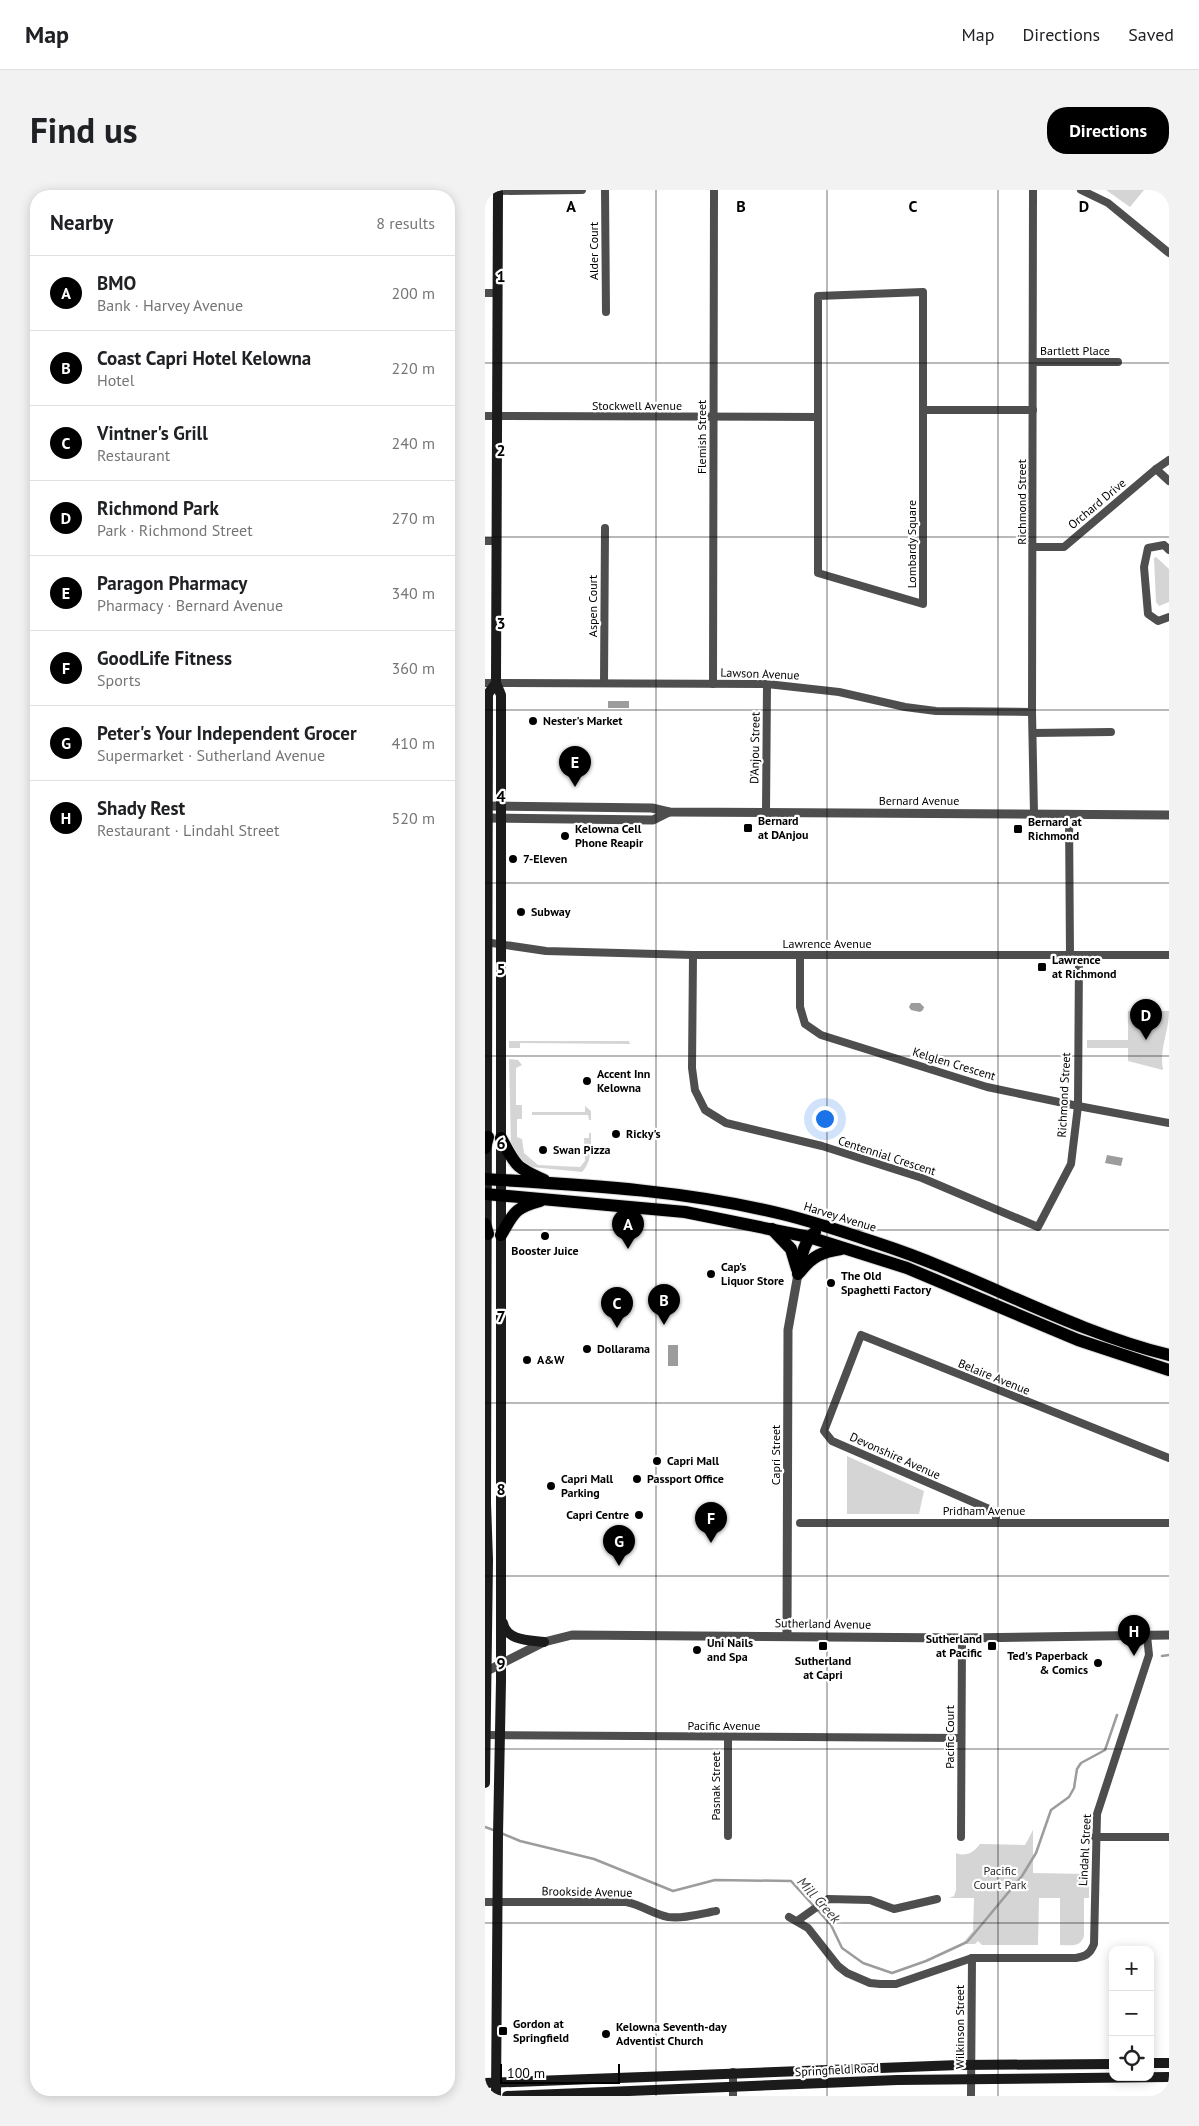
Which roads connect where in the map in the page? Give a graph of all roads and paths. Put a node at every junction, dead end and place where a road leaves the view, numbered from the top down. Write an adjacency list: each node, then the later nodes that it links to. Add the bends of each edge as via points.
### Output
1 (498, 190): 2 (street); 9 (main road)
2 (582, 190)
3 (605, 190): 10 (street, Alder Court)
4 (714, 190): 18 (street, Flemish Street)
5 (1033, 190): 11 (street, Richmond Street)
6 (1081, 190): 7 (street, via 1108,202)
7 (1169, 253)
8 (485, 293): 9 (street)
9 (498, 293): 16 (main road)
10 (606, 312)
11 (1033, 362): 12 (street, Bartlett Place); 14 (street, Richmond Street)
12 (1118, 362)
13 (923, 410): 14 (street); 17 (street, Lombardy Square, via 923,292 818,296); 17 (street, Lombardy Square, via 923,604 818,573)
14 (1033, 410): 24 (street, Richmond Street)
15 (485, 416): 16 (street, Stockwell Avenue)
16 (498, 416): 18 (street, Stockwell Avenue); 23 (main road)
17 (819, 417): 18 (street, Stockwell Avenue)
18 (713, 418): 29 (street, Flemish Street)
19 (1169, 460): 20 (street, Orchard Drive)
20 (1156, 469): 21 (street); 24 (street, Orchard Drive, via 1064,547)
21 (1169, 481)
22 (605, 528): 28 (street, Aspen Court)
23 (490, 541): 27 (main road)
24 (1033, 547): 31 (street, Richmond Street)
25 (1169, 550): 26 (street, via 1164,545 1149,548 1144,567 1149,614 1158,621)
26 (1169, 617)
27 (490, 683): 28 (street, Lawson Avenue); 34 (main road); 35 (main road, via 501,695)
28 (604, 683): 29 (street, Lawson Avenue)
29 (713, 684): 30 (street, Lawson Avenue)
30 (767, 684): 31 (street, Lawson Avenue, via 839,692 920,709); 37 (street, D'Anjou Street)
31 (1032, 712): 33 (street, Richmond Street)
32 (1111, 732): 33 (street)
33 (1033, 734): 38 (street, Richmond Street)
34 (487, 806): 35 (street, Bernard Avenue); 41 (main road)
35 (501, 806): 36 (street, Bernard Avenue, via 652,808); 42 (main road)
36 (669, 812): 37 (street, Bernard Avenue); 42 (street, Bernard Avenue, via 653,820)
37 (765, 813): 38 (street, Bernard Avenue)
38 (1034, 814): 39 (street, Bernard Avenue)
39 (1069, 814): 40 (street, Bernard Avenue); 48 (street)
40 (1169, 815)
41 (486, 818): 42 (street, Bernard Avenue); 43 (main road)
42 (501, 818): 44 (main road)
43 (486, 943): 44 (street, Lawrence Avenue); 51 (main road)
44 (501, 944): 45 (street, Lawrence Avenue, via 546,951); 50 (main road)
45 (693, 955): 46 (street, Lawrence Avenue); 59 (street, Centennial Crescent, via 692,1068 695,1090 705,1110 726,1123 822,1146 922,1178)
46 (800, 955): 48 (street, Lawrence Avenue); 52 (street, Kelglen Crescent, via 800,1007 805,1024 821,1035 987,1086)
47 (1169, 955): 49 (street, Lawrence Avenue)
48 (1070, 956): 49 (street, Lawrence Avenue)
49 (1079, 956): 52 (street, Richmond Street)
50 (502, 1057): 51 (street); 54 (main road)
51 (486, 1058): 54 (main road)
52 (1078, 1106): 53 (street, Kelglen Crescent); 59 (street, Richmond Street, via 1071,1164)
53 (1169, 1123)
54 (491, 1141): 55 (main road); 56 (highway, via 524,1171)
55 (491, 1179): 56 (highway, Harvey Avenue); 57 (main road)
56 (554, 1184): 60 (highway, Harvey Avenue, via 634,1190 732,1204)
57 (491, 1194): 58 (highway); 62 (main road)
58 (551, 1199): 61 (highway, via 685,1212); 62 (highway, via 523,1206)
59 (1038, 1226)
60 (829, 1228): 63 (highway, via 816,1231); 66 (highway, Harvey Avenue, via 927,1261 1106,1336)
61 (772, 1229): 63 (highway); 65 (highway, via 791,1250)
62 (491, 1231): 68 (main road); 69 (main road)
63 (809, 1237): 64 (highway); 65 (highway)
64 (845, 1248): 65 (highway, via 822,1252 811,1258); 67 (highway, via 907,1268 1077,1340)
65 (798, 1274): 79 (street, Capri Street, via 788,1330)
66 (1169, 1355)
67 (1169, 1370)
68 (486, 1372): 69 (street); 72 (main road)
69 (500, 1373): 73 (main road)
70 (841, 1385): 71 (street, Belaire Avenue, via 861,1336); 74 (street, Devonshire Avenue, via 824,1431 832,1441 996,1512)
71 (1169, 1458)
72 (486, 1503): 73 (street); 84 (main road)
73 (501, 1503): 77 (main road)
74 (996, 1522): 75 (street, Pridham Avenue); 76 (street, Pridham Avenue)
75 (800, 1523)
76 (1169, 1523)
77 (501, 1615): 82 (main road, via 504,1629 513,1637); 83 (main road)
78 (1169, 1635): 80 (street, Sutherland Avenue)
79 (787, 1636): 81 (street, Sutherland Avenue); 82 (street, Sutherland Avenue, via 572,1635)
80 (1147, 1636): 81 (street, Sutherland Avenue); 93 (street, Lindahl Street, via 1149,1655 1097,1814)
81 (962, 1638): 89 (street, Pacific Court)
82 (544, 1642): 83 (street, Sutherland Avenue)
83 (501, 1662): 84 (street, Sutherland Avenue); 87 (main road)
84 (486, 1671): 85 (main road)
85 (486, 1698): 86 (main road)
86 (486, 1735): 87 (street, Pacific Avenue); 90 (main road)
87 (500, 1735): 88 (street, Pacific Avenue); 97 (main road)
88 (727, 1737): 89 (street, Pacific Avenue); 91 (street, Pasnak Street)
89 (961, 1738): 92 (street, Pacific Court)
90 (485, 1783)
91 (727, 1836)
92 (961, 1837)
93 (1095, 1837): 94 (street); 101 (street, Lindahl Street, via 1094,1944 1091,1952 1076,1958)
94 (1169, 1837)
95 (937, 1899): 100 (street, via 894,1909 870,1900 823,1900)
96 (485, 1902): 97 (street, Brookside Avenue)
97 (497, 1902): 98 (street, Brookside Avenue, via 627,1902 661,1915 677,1917); 109 (main road)
98 (715, 1911)
99 (789, 1917): 100 (street)
100 (797, 1921): 101 (street, via 813,1934 837,1966 847,1974 871,1983 897,1984)
101 (972, 1958): 105 (street, Wilkinson Street)
102 (1154, 2063): 103 (main road)
103 (1169, 2063)
104 (1109, 2064): 105 (main road, Springfield Road)
105 (971, 2065): 106 (main road, Springfield Road); 108 (street, Wilkinson Street)
106 (733, 2072): 109 (main road, Springfield Road); 111 (street)
107 (1169, 2077): 108 (main road, Springfield Road)
108 (971, 2079): 111 (main road, Springfield Road); 114 (street, Wilkinson Street)
109 (497, 2082): 110 (main road, Springfield Road); 112 (main road)
110 (485, 2083)
111 (733, 2092): 113 (main road, Springfield Road)
112 (496, 2096)
113 (507, 2096)
114 (971, 2096)

